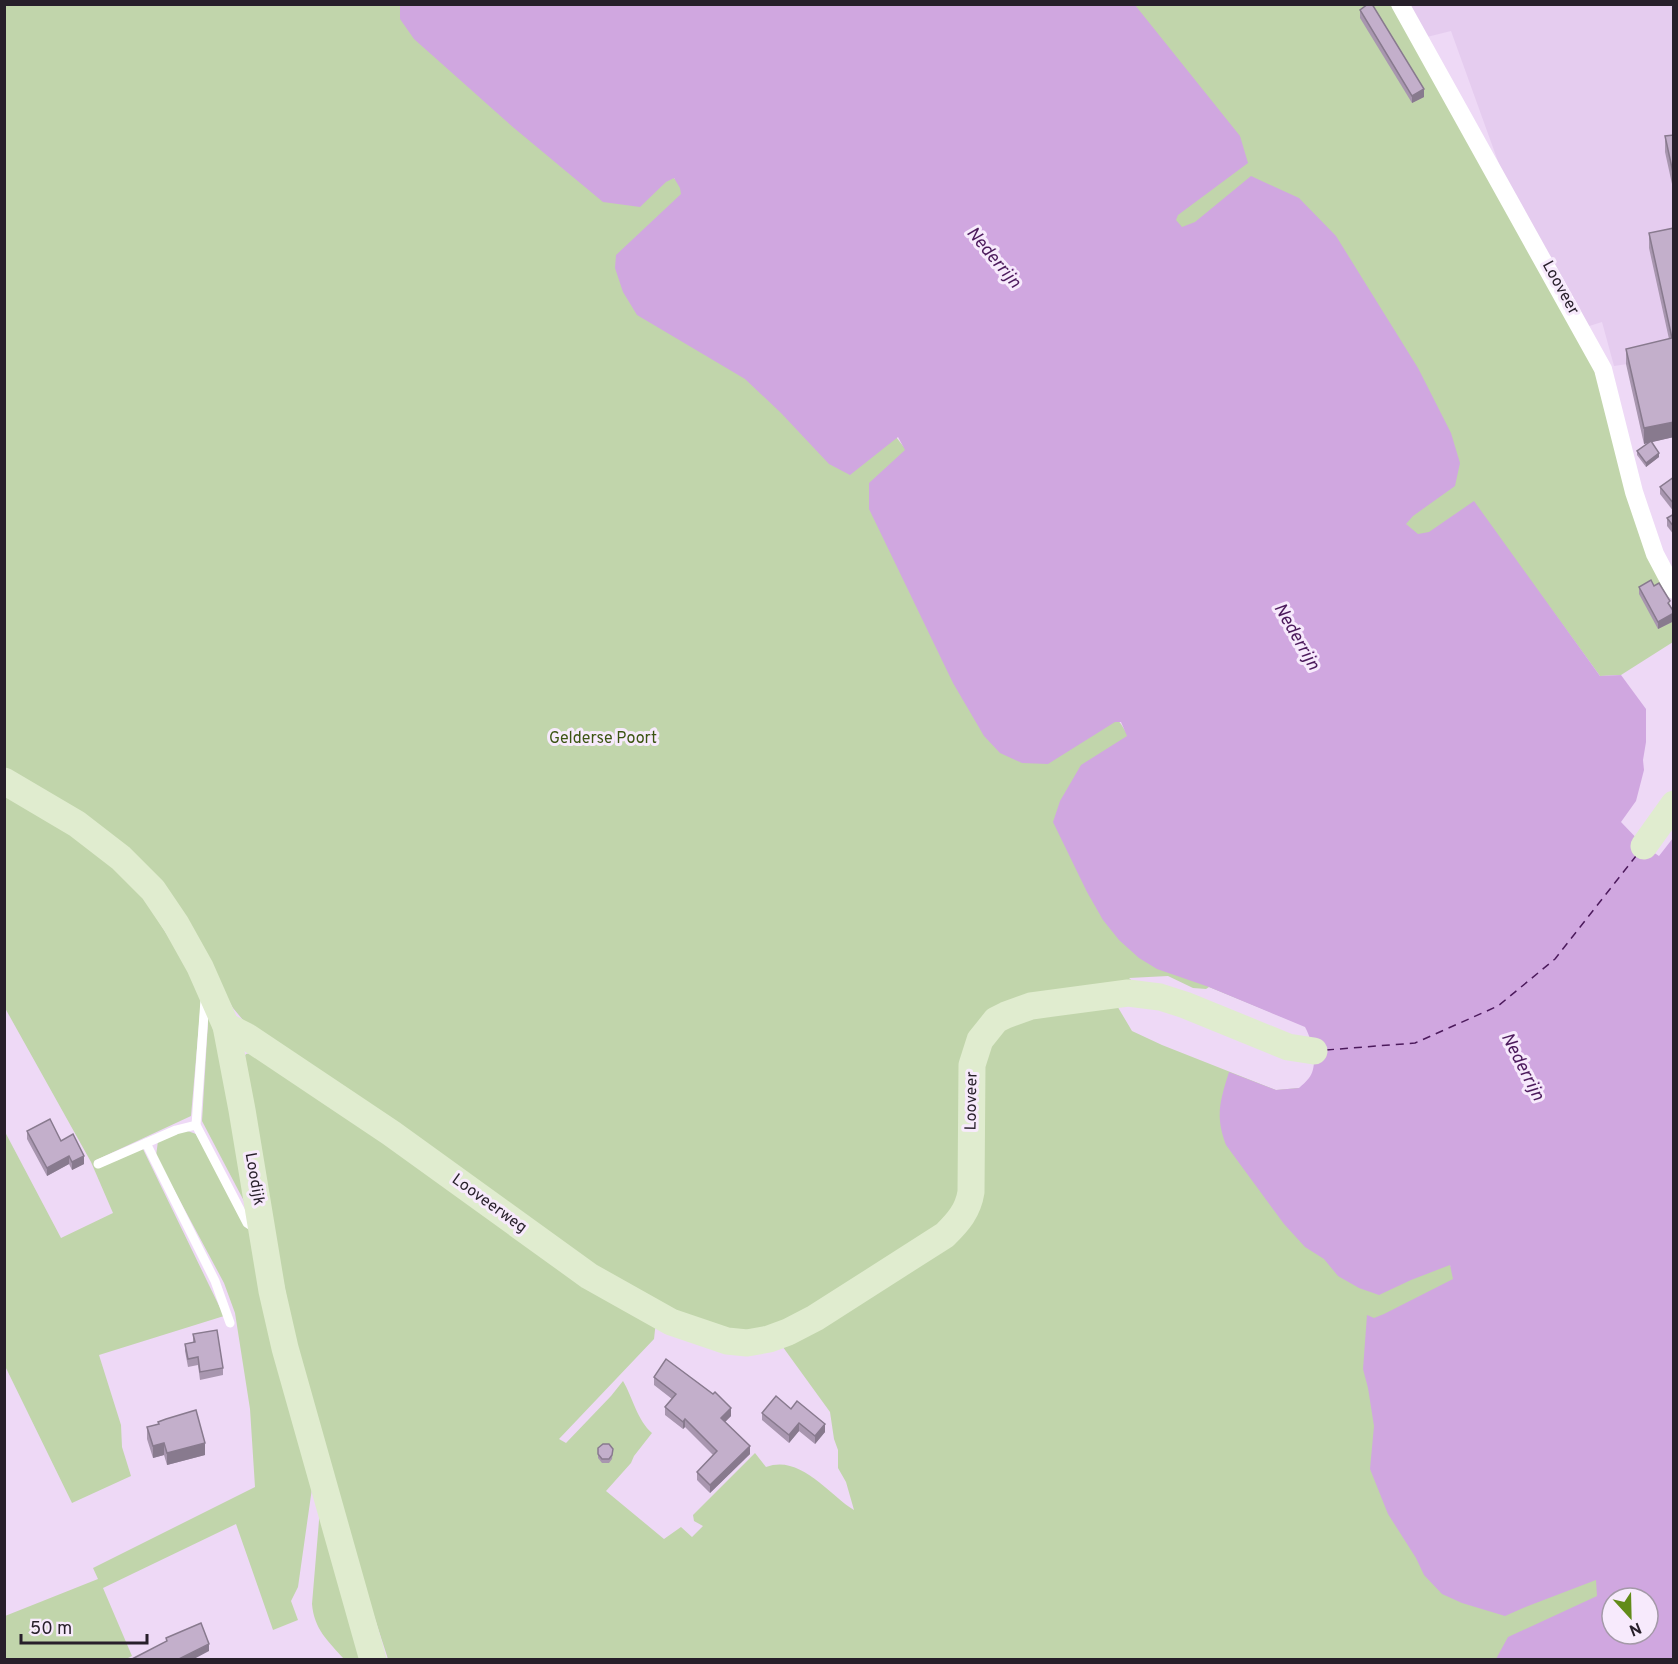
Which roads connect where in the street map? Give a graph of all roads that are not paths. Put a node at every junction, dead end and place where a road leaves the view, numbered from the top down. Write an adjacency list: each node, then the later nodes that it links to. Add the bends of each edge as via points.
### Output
1 (1400, 4): 2 (street, Looveer, via 1603,369 1634,492 1655,554)
2 (1674, 590)
3 (4, 781): 6 (street, Loodijk, via 77,824 121,858 159,899)
4 (1674, 804): 5 (street)
5 (1644, 846)
6 (207, 982): 7 (street, Loodijk); 9 (lane)
7 (226, 1026): 12 (street, Loodijk); 14 (street, Looveerweg, via 391,1133 589,1276 671,1322 727,1341)
8 (1314, 1051): 14 (street, Looveer, via 1288,1047 1160,997 1128,993 1031,1006 996,1020 980,1040 972,1065 971,1192 962,1217 945,1235 815,1318)
9 (196, 1125): 10 (lane); 12 (lane, via 247,1223)
10 (146, 1143): 11 (lane); 13 (lane, via 215,1281)
11 (99, 1164)
12 (263, 1234): 15 (street, Loodijk, via 285,1348)
13 (230, 1323)
14 (769, 1339)
15 (373, 1659)

